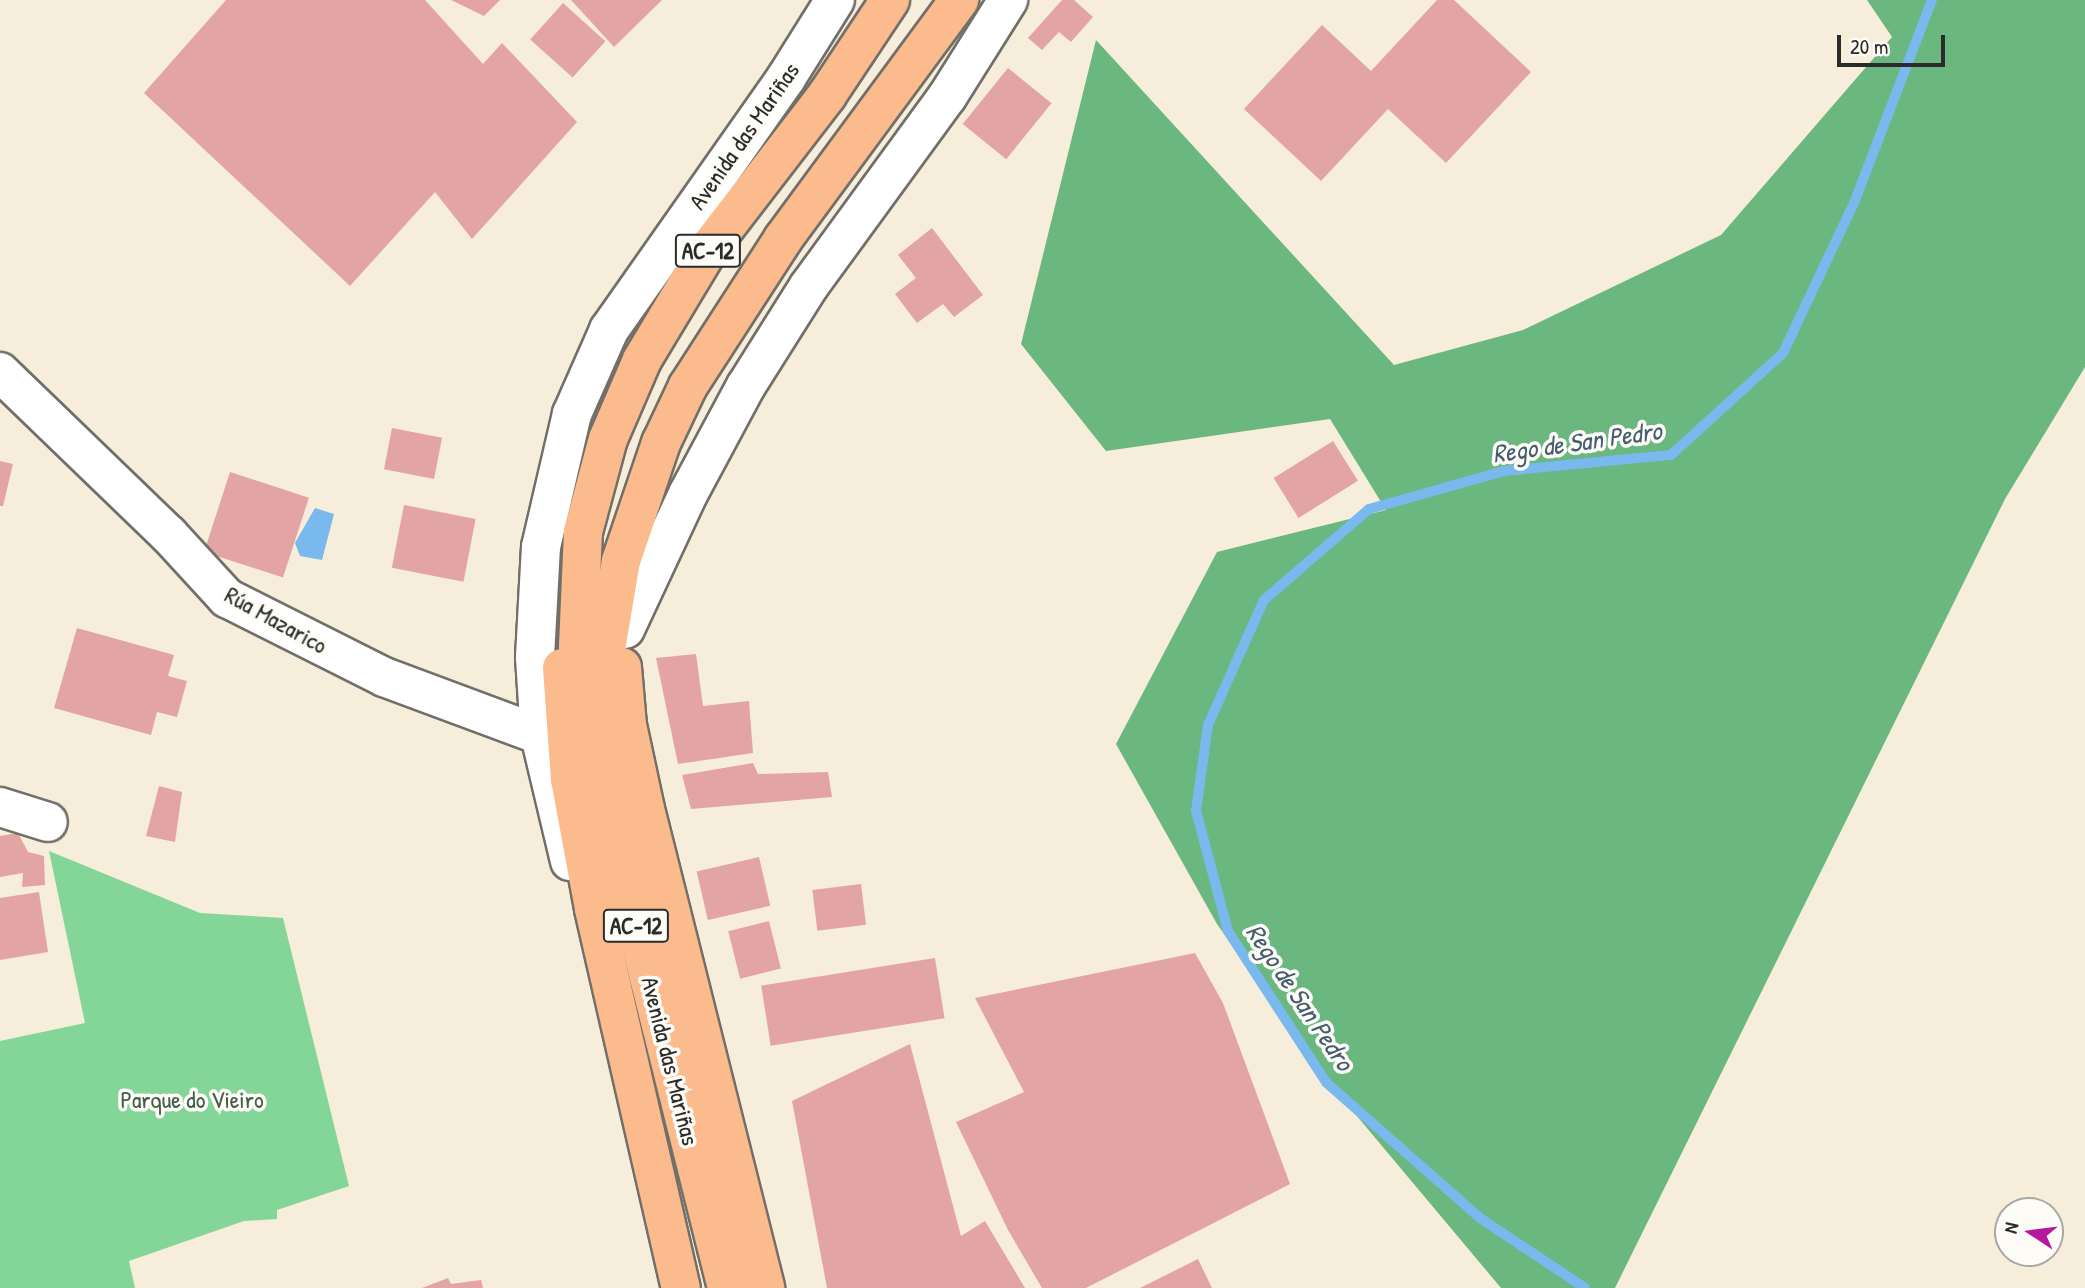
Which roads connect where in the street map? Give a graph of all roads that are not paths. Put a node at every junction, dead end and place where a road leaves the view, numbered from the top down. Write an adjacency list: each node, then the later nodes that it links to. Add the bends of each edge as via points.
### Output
1 (835, 0): 9 (street, Avenida das Mariñas, via 786,78 608,330 572,414 541,547 535,657)
2 (890, 0): 7 (highway, Avenida das Mariñas / AC-12, via 827,95 710,247 642,360 607,439)
3 (959, 0): 6 (highway, Avenida das Mariñas / AC-12, via 776,250 688,386)
4 (1008, 0): 8 (street, via 947,97 809,286 746,386 688,494)
5 (0, 372): 9 (street, Rúa Mazarico, via 159,525 227,598 384,677)
6 (647, 483): 8 (highway); 10 (highway, Avenida das Mariñas / AC-12, via 621,561 604,661)
7 (583, 532): 10 (highway, Avenida das Mariñas / AC-12, via 578,646); 13 (highway, via 565,614 561,665 570,779)
8 (625, 629): 16 (highway, via 622,676 637,773)
9 (540, 735): 13 (street, Avenida das Mariñas, via 568,856)
10 (606, 793): 15 (highway, Avenida das Mariñas / AC-12)
11 (0, 807): 12 (street)
12 (48, 822)
13 (594, 909): 14 (highway)
14 (681, 1288)
15 (727, 1288)
16 (765, 1288)

